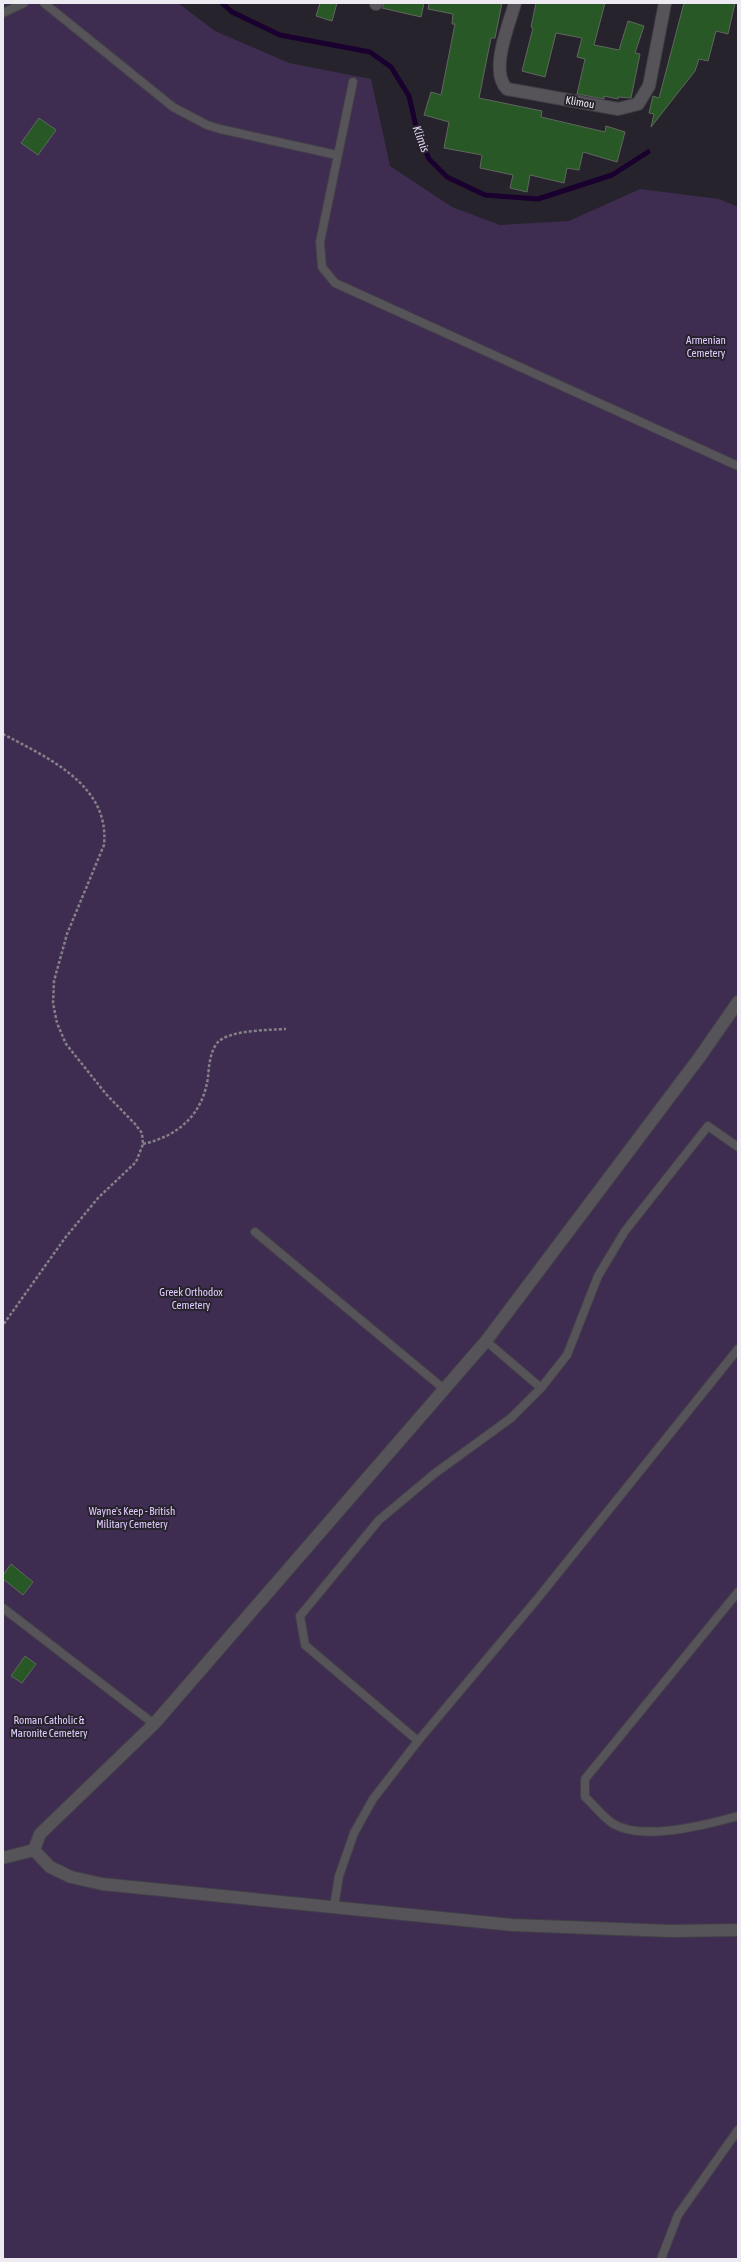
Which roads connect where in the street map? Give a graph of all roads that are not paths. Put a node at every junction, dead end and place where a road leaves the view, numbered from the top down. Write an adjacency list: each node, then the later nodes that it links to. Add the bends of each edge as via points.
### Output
1 (24, 3): 5 (lane)
2 (44, 3): 7 (lane, via 173,106 194,119 220,129)
3 (515, 3): 4 (street, Klimou, via 498,66 504,86 507,89 618,108 638,104 649,86)
4 (665, 3)
5 (3, 13)
6 (353, 82): 7 (lane)
7 (337, 156): 8 (lane, via 320,242 322,267 335,283)
8 (738, 466)
9 (738, 1002): 12 (street, via 700,1058)
10 (738, 1147): 14 (lane, via 708,1126 624,1231 598,1276 567,1355)
11 (255, 1232): 15 (lane)
12 (486, 1341): 14 (lane); 15 (street)
13 (738, 1349): 19 (lane, via 538,1598)
14 (542, 1388): 19 (lane, via 511,1418 434,1474 379,1520 300,1616 306,1645)
15 (444, 1389): 18 (street)
16 (737, 1595): 20 (lane, via 585,1779 585,1797 612,1823 639,1832 702,1826)
17 (3, 1608): 18 (lane)
18 (154, 1724): 21 (street, via 40,1834)
19 (418, 1741): 23 (lane, via 374,1799 354,1833 339,1876)
20 (738, 1816)
21 (34, 1850): 22 (street); 23 (street, via 50,1867 71,1877 102,1884)
22 (3, 1858)
23 (334, 1907): 24 (street, via 512,1925 671,1931)
24 (738, 1930)
25 (738, 2130): 26 (lane, via 678,2215)
26 (661, 2259)

